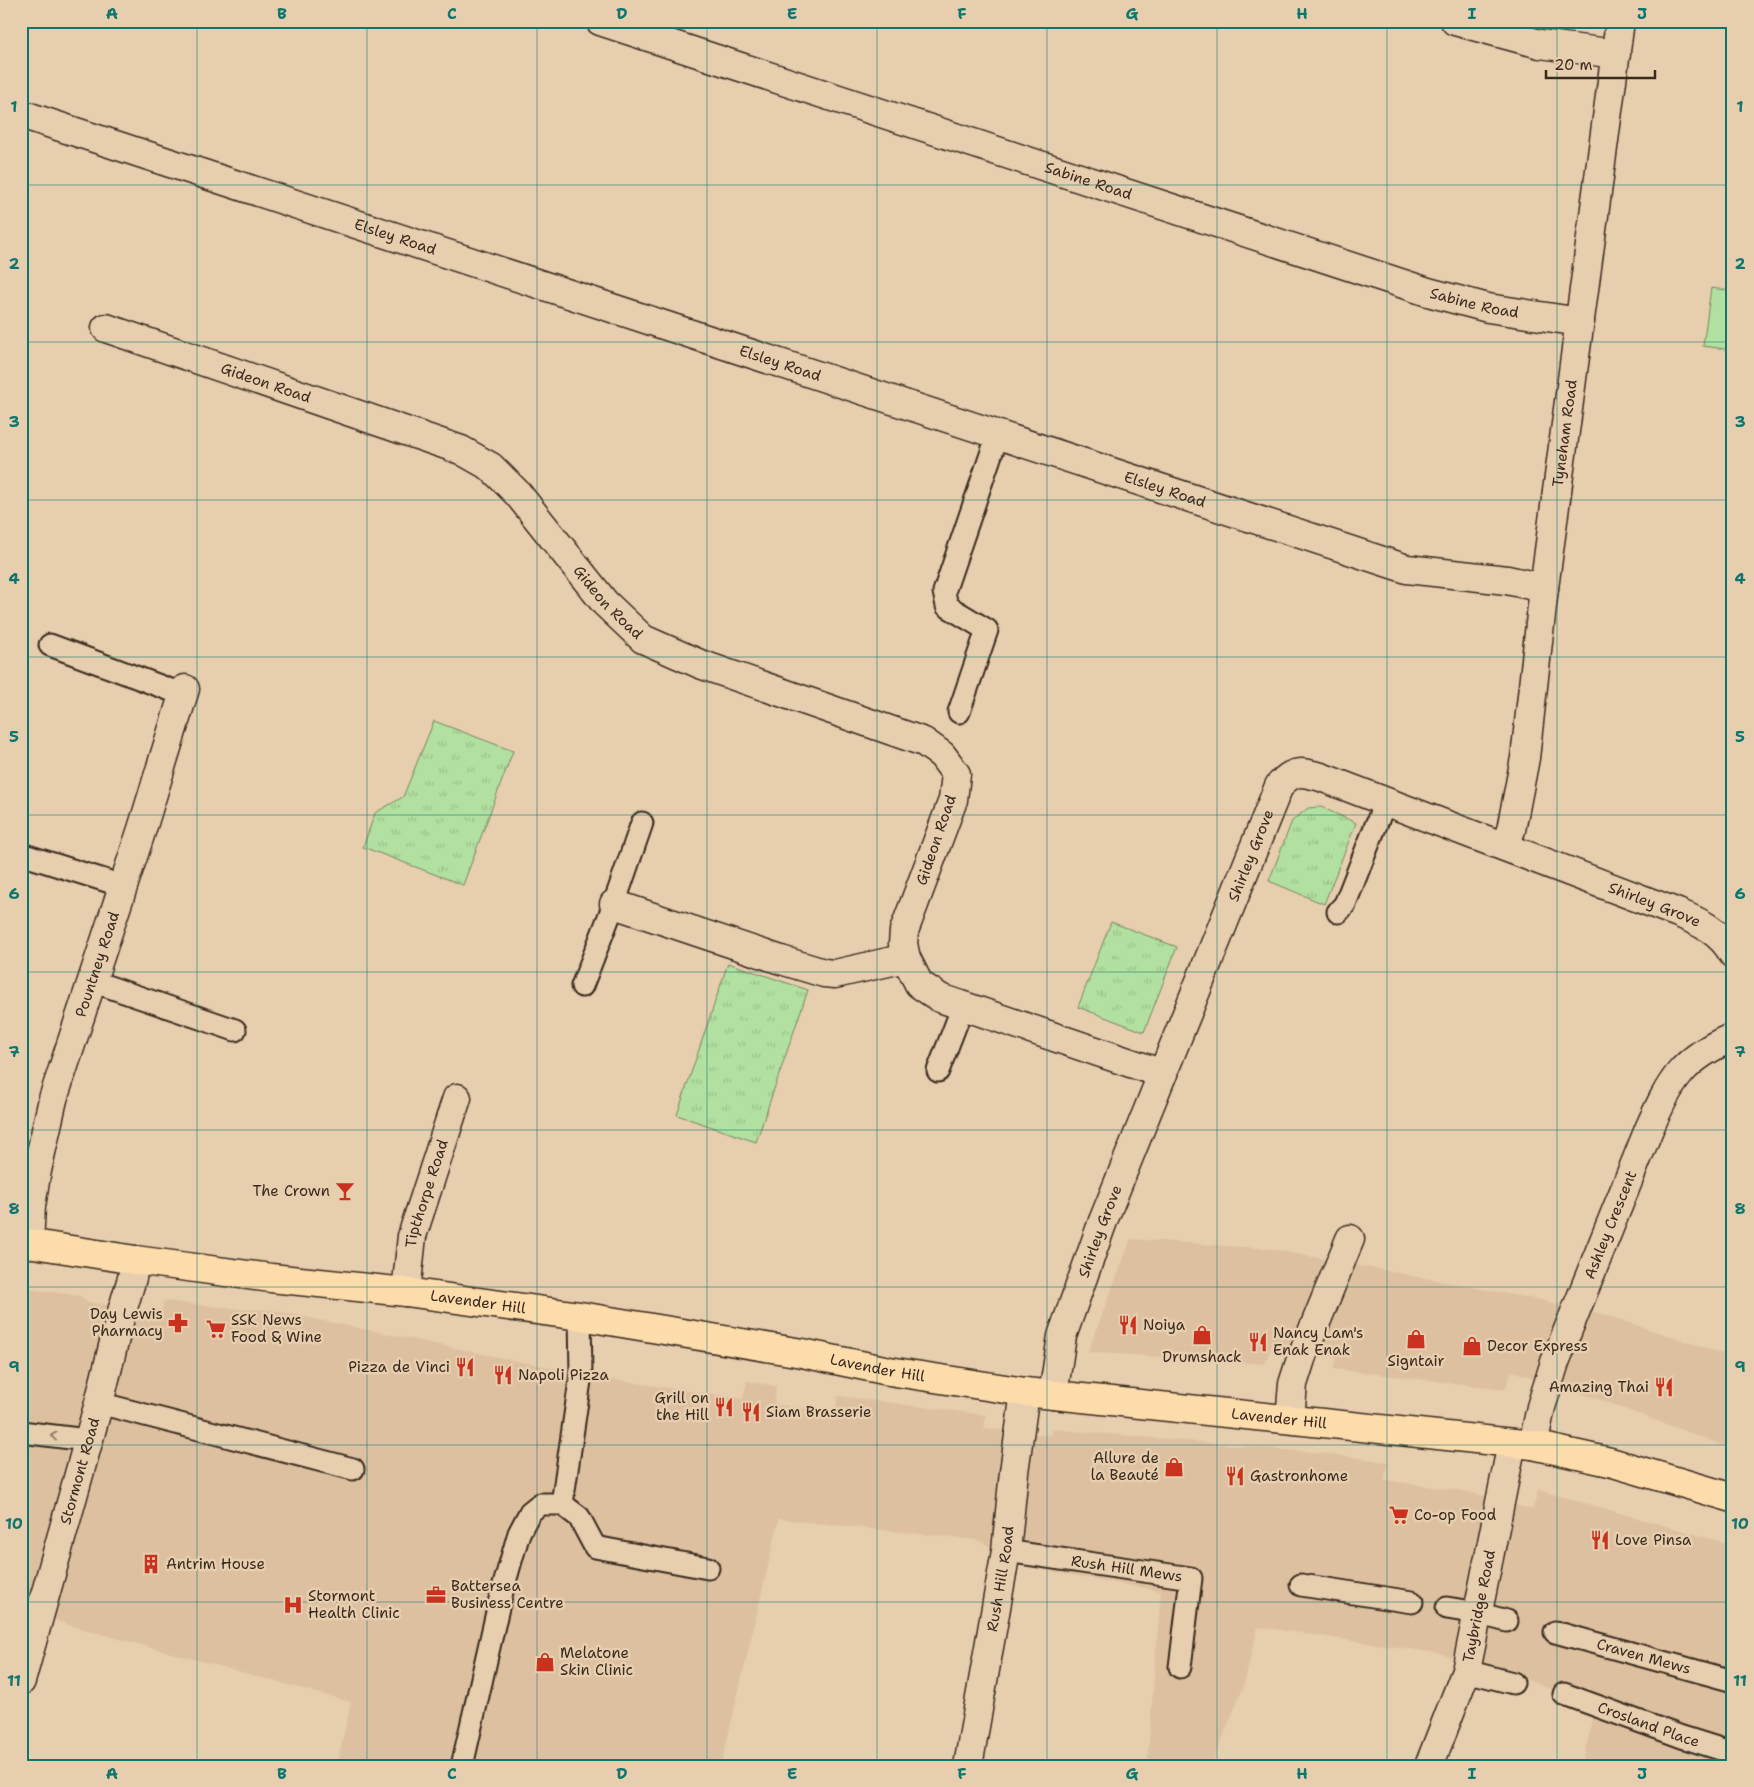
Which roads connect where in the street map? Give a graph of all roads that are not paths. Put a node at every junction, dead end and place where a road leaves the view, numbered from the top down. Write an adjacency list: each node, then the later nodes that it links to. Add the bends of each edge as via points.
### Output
1 (600, 21): 4 (street, Sabine Road)
2 (1455, 21): 5 (street, via 1540,44)
3 (1620, 21): 5 (street, Tyneham Road)
4 (666, 32): 7 (street, Sabine Road, via 1428,292 1488,308)
5 (1616, 54): 7 (street, Tyneham Road)
6 (21, 114): 9 (street, Elsley Road)
7 (1580, 322): 10 (street, Tyneham Road)
8 (106, 328): 22 (street, Gideon Road, via 461,450 491,467 518,494 605,603 643,639 700,664 924,742 942,755 956,774 953,800 904,931)
9 (998, 434): 10 (street, Elsley Road, via 1407,569 1507,580); 13 (lane, via 944,592 947,606 987,630)
10 (1544, 588): 16 (street, Tyneham Road, via 1525,758 1511,830)
11 (50, 644): 12 (lane)
12 (185, 692): 18 (street, Pountney Road)
13 (958, 712)
14 (1385, 802): 16 (street, Shirley Grove); 20 (lane, via 1345,904); 29 (street, Shirley Grove, via 1321,777 1296,772 1279,786)
15 (642, 823): 19 (lane)
16 (1504, 846): 21 (street, Shirley Grove, via 1702,923 1713,930)
17 (21, 854): 18 (lane)
18 (123, 886): 23 (street, Pountney Road)
19 (614, 904): 22 (street, via 824,973 835,974); 24 (lane)
20 (1338, 912)
21 (1733, 954)
22 (906, 958): 25 (street, Gideon Road, via 919,984 940,998)
23 (92, 981): 26 (lane); 32 (street, Pountney Road, via 53,1099)
24 (582, 986)
25 (963, 1006): 28 (lane); 29 (street, Gideon Road)
26 (235, 1030)
27 (1733, 1037): 42 (street, Ashley Crescent, via 1694,1058 1666,1091 1554,1362 1541,1407)
28 (938, 1071)
29 (1163, 1074): 37 (street, Shirley Grove, via 1065,1324)
30 (457, 1098): 34 (street, Tipthorpe Road, via 412,1236)
31 (1350, 1239): 39 (street, via 1301,1359 1293,1384)
32 (25, 1243): 33 (main road, Lavender Hill)
33 (135, 1260): 34 (main road, Lavender Hill); 38 (street, Stormont Road)
34 (406, 1292): 35 (main road, Lavender Hill)
35 (580, 1316): 36 (main road, Lavender Hill); 45 (lane, via 581,1374)
36 (1025, 1392): 37 (main road, Lavender Hill); 46 (street, Rush Hill Road)
37 (1053, 1395): 39 (main road, Lavender Hill)
38 (99, 1403): 41 (street, Stormont Road); 43 (lane)
39 (1290, 1419): 42 (main road, Lavender Hill)
40 (21, 1432): 41 (lane, one-way to 40)
41 (87, 1440): 54 (street, Stormont Road)
42 (1522, 1444): 44 (main road, Lavender Hill, via 1610,1462); 51 (street, Taybridge Road)
43 (353, 1470)
44 (1733, 1498)
45 (562, 1504): 47 (lane, via 579,1517 595,1547); 61 (lane, via 540,1504 530,1512 519,1533 500,1599)
46 (1006, 1551): 55 (lane, Rush Hill Mews, via 1191,1578); 62 (street, Rush Hill Road)
47 (708, 1568)
48 (1301, 1584): 49 (lane)
49 (1412, 1602)
50 (1447, 1608): 51 (lane)
51 (1477, 1613): 52 (lane); 56 (street, Taybridge Road)
52 (1508, 1621)
53 (1555, 1632): 57 (lane, Craven Mews)
54 (23, 1666)
55 (1180, 1667)
56 (1466, 1671): 58 (lane); 63 (street, Taybridge Road)
57 (1733, 1681)
58 (1513, 1683)
59 (1564, 1694): 60 (lane, Crosland Place)
60 (1733, 1753)
61 (462, 1766)
62 (968, 1766)
63 (1429, 1766)

